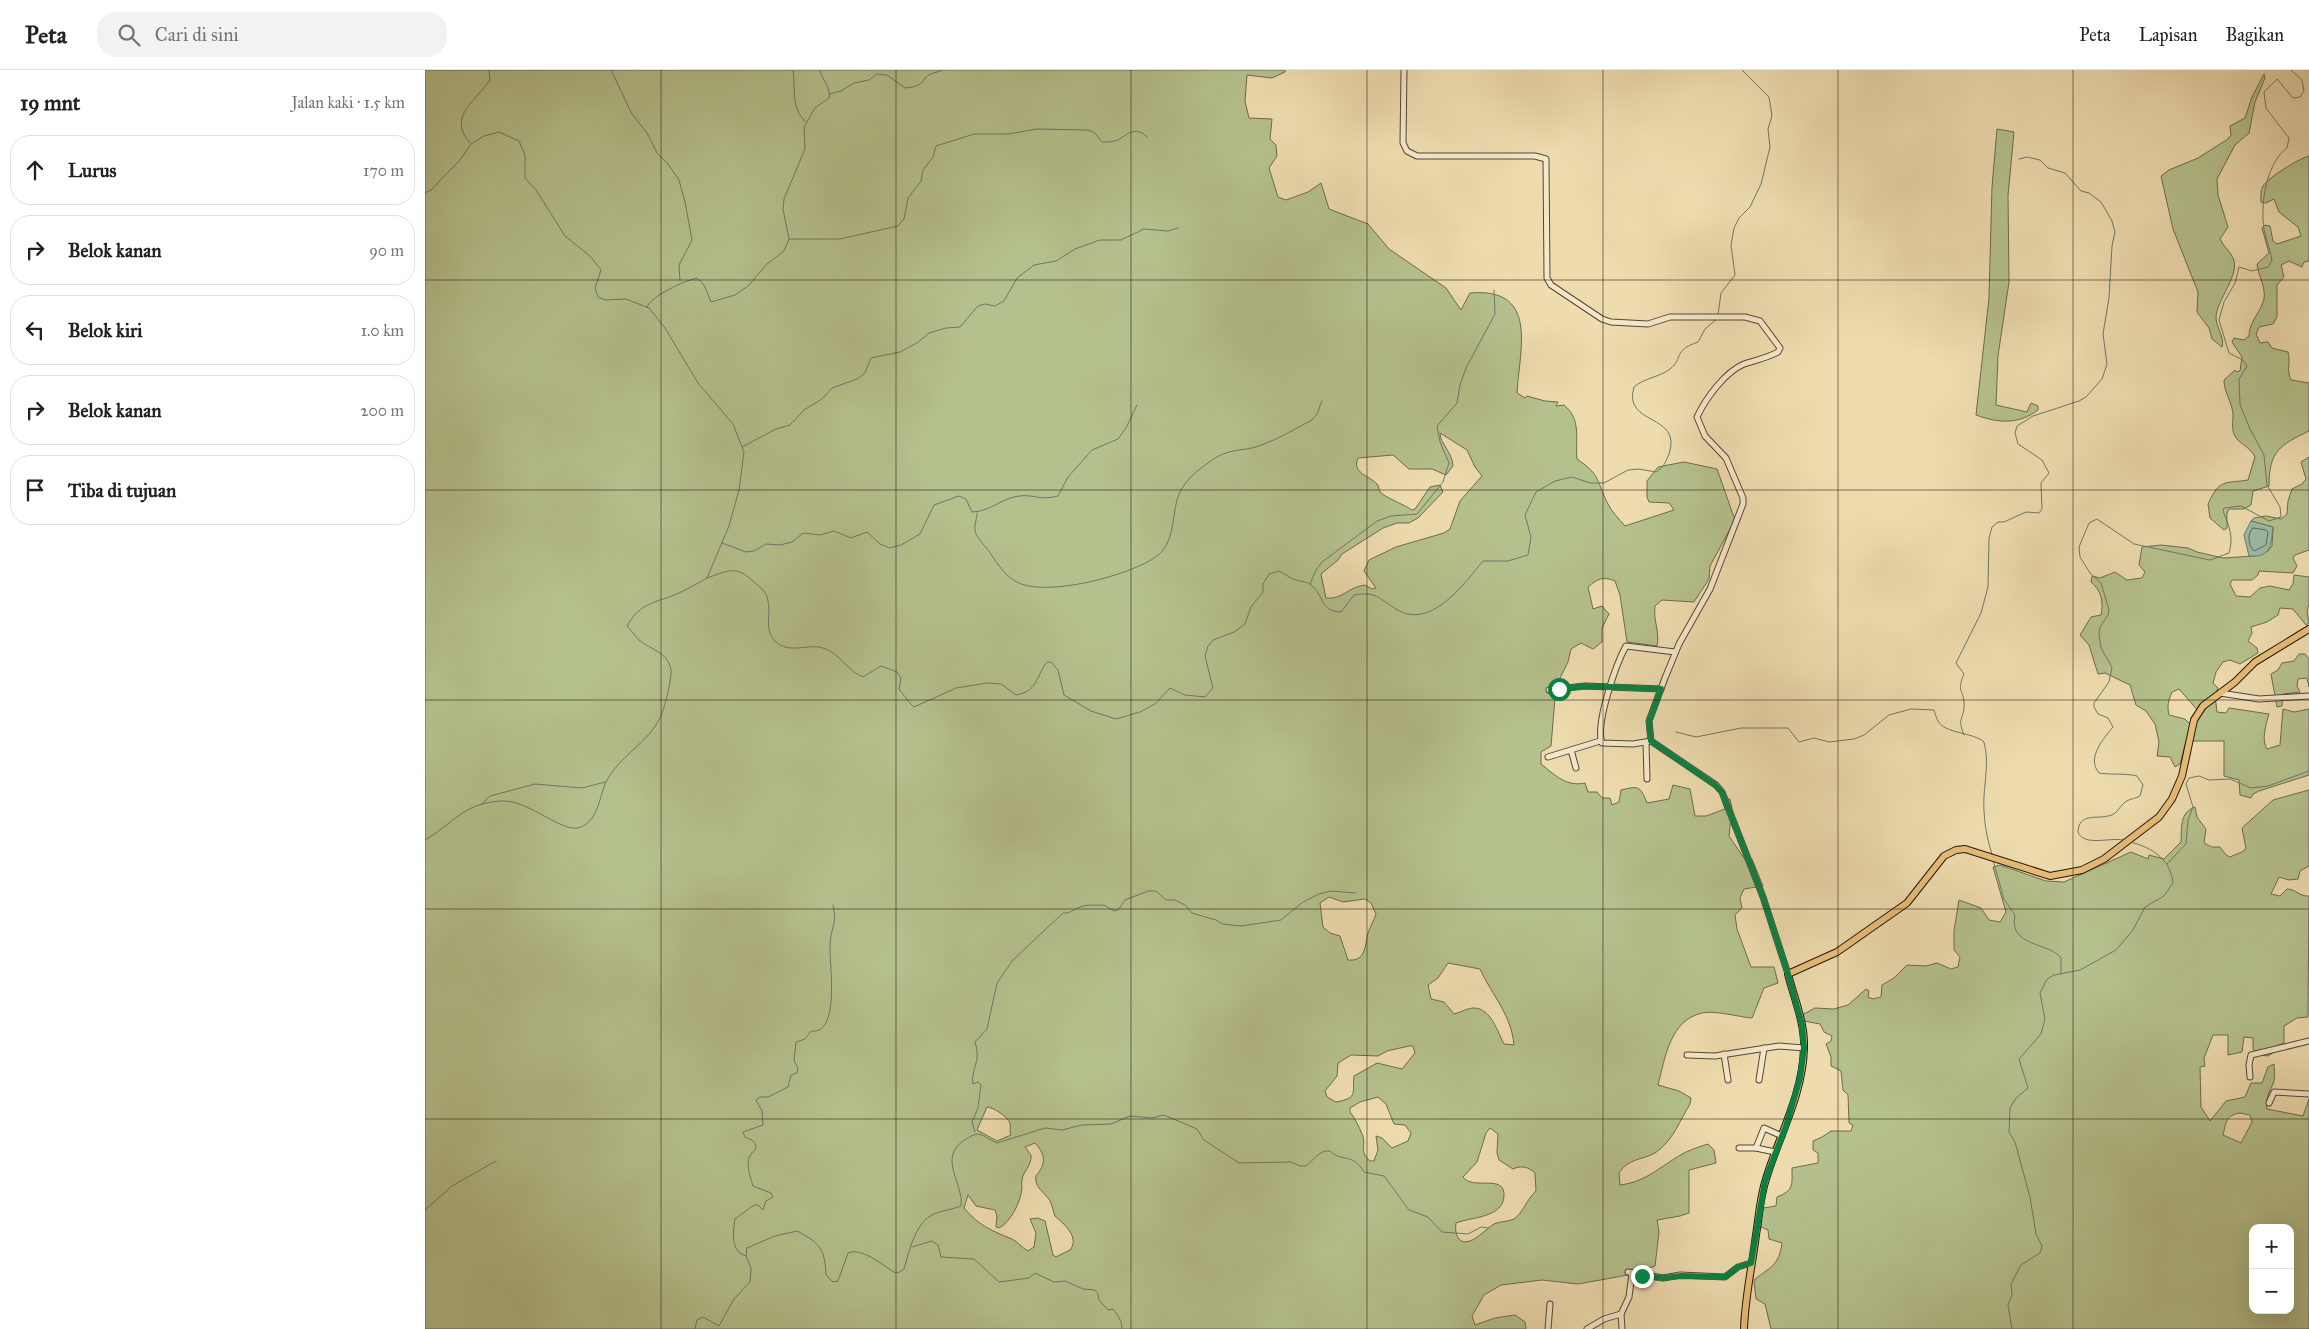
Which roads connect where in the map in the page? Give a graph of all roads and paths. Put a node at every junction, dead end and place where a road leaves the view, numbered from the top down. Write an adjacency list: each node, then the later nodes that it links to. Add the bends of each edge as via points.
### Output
1 (1404, 70): 3 (street, via 1403,143 1412,154 1535,156 1546,159 1547,278 1551,285 1611,322 1648,324 1670,317 1745,317 1759,321 1780,349 1731,372 1697,416 1705,436 1726,458 1744,501 1710,589)
2 (2309, 629): 7 (main road, via 2255,662)
3 (1675, 652): 4 (street, via 1626,646); 5 (street)
4 (1609, 688): 5 (street); 6 (street); 9 (street)
5 (1661, 689): 10 (street, via 1649,722)
6 (1549, 690)
7 (2219, 693): 8 (street, via 2259,699); 15 (main road, via 2196,715 2175,793 2159,817 2121,847 2082,870 2050,876 1965,849 1948,853 1907,903 1837,952)
8 (2309, 696)
9 (1600, 741): 10 (street, via 1603,744); 11 (street)
10 (1648, 742): 14 (street); 15 (street, via 1722,792 1763,897)
11 (1571, 750): 12 (street); 13 (street)
12 (1549, 757)
13 (1576, 768)
14 (1647, 779)
15 (1788, 974): 18 (main road, via 1802,1025)
16 (2309, 1041): 21 (street, via 2251,1056)
17 (1764, 1048): 18 (street); 19 (street); 23 (street)
18 (1804, 1048): 26 (main road, via 1800,1078)
19 (1725, 1054): 20 (street); 22 (street)
20 (1687, 1055)
21 (2250, 1077)
22 (1728, 1080)
23 (1759, 1080)
24 (2309, 1094): 25 (street, via 2274,1092)
25 (2269, 1104)
26 (1782, 1136): 28 (street, via 1765,1128); 29 (main road)
27 (1739, 1148): 28 (street)
28 (1756, 1148): 29 (street)
29 (1775, 1152): 30 (main road, via 1760,1206)
30 (1751, 1263): 32 (street, via 1738,1267 1725,1277 1663,1278 1630,1273 1629,1297); 36 (main road)
31 (1550, 1304): 33 (street)
32 (1621, 1314): 34 (street); 35 (street)
33 (1548, 1329)
34 (1587, 1329)
35 (1622, 1329)
36 (1744, 1329)

